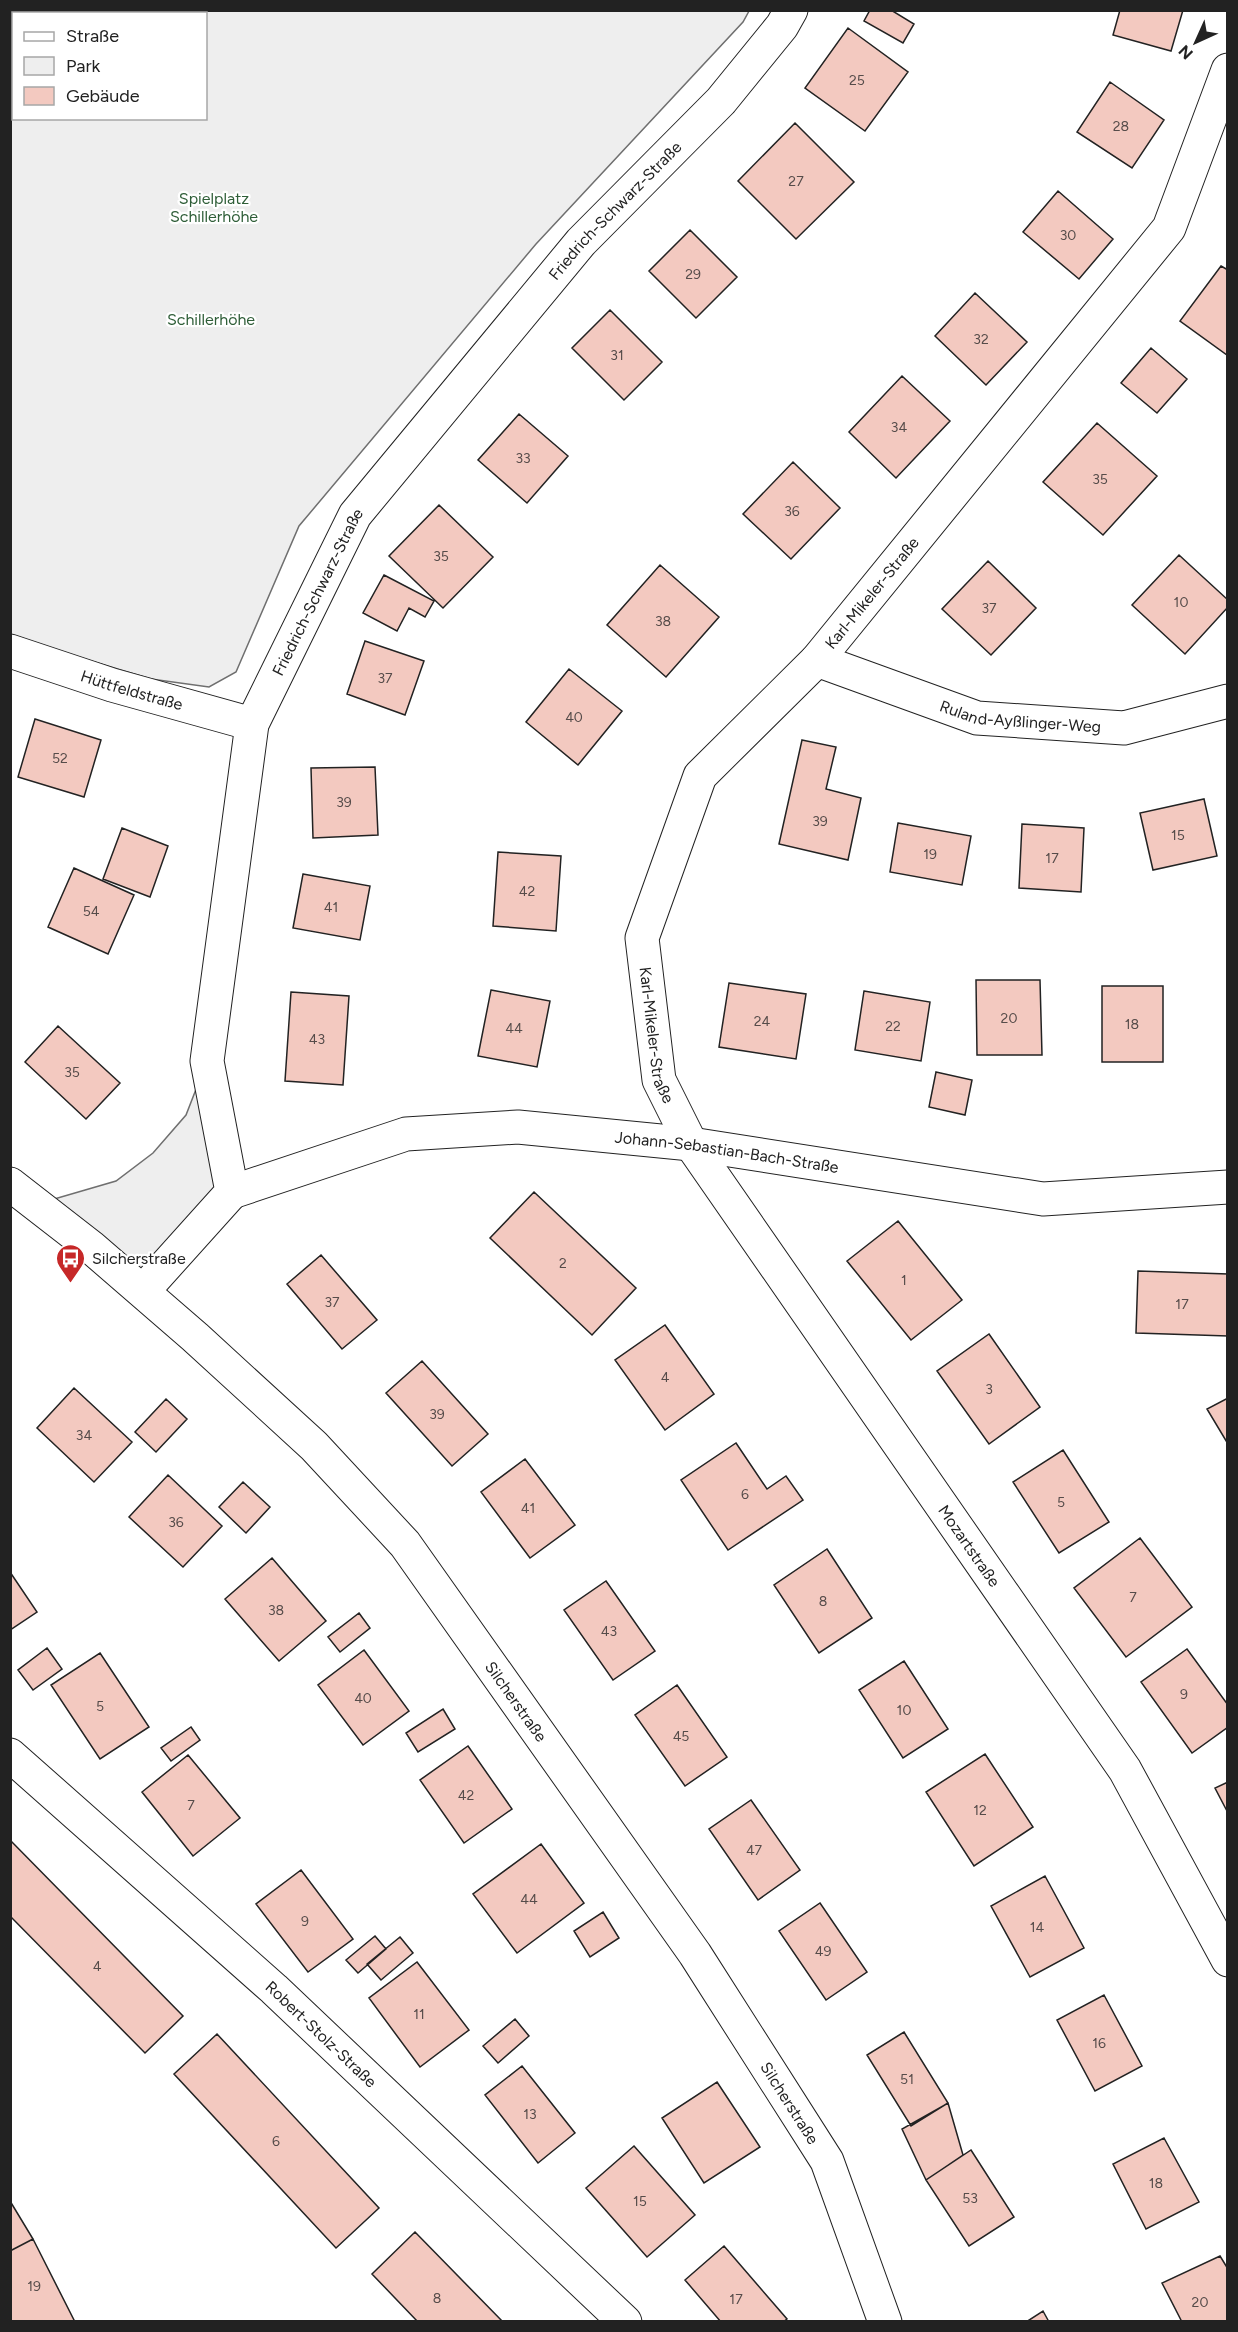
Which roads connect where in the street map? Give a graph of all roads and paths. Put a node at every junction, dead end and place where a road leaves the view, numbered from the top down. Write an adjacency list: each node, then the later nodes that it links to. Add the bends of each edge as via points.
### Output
1 (791, 10): 6 (street, Friedrich-Schwarz-Straße, via 721,101 581,242 355,515)
2 (1227, 70): 4 (street, Karl-Mikeler-Straße, via 1169,228)
3 (10, 651): 6 (street, Hüttfeldstraße, via 112,685)
4 (817, 660): 5 (street, Ruland-Ayßlinger-Weg, via 976,718 1124,728); 7 (street, Karl-Mikeler-Straße, via 700,776 642,938 659,1080)
5 (1227, 700)
6 (252, 724): 10 (street, Friedrich-Schwarz-Straße, via 207,1061)
7 (691, 1144): 9 (street, Johann-Sebastian-Bach-Straße, via 1043,1199); 10 (street, Johann-Sebastian-Bach-Straße, via 518,1127 406,1134); 13 (street, Mozartstraße, via 1125,1770)
8 (10, 1184): 11 (street, Silcherstraße)
9 (1227, 1187)
10 (231, 1192): 11 (street)
11 (143, 1291): 15 (street, Silcherstraße, via 314,1446 405,1545 695,1954 827,2161)
12 (10, 1755): 14 (street, Robert-Stolz-Straße, via 274,1989)
13 (1227, 1960)
14 (625, 2322)
15 (885, 2322)

